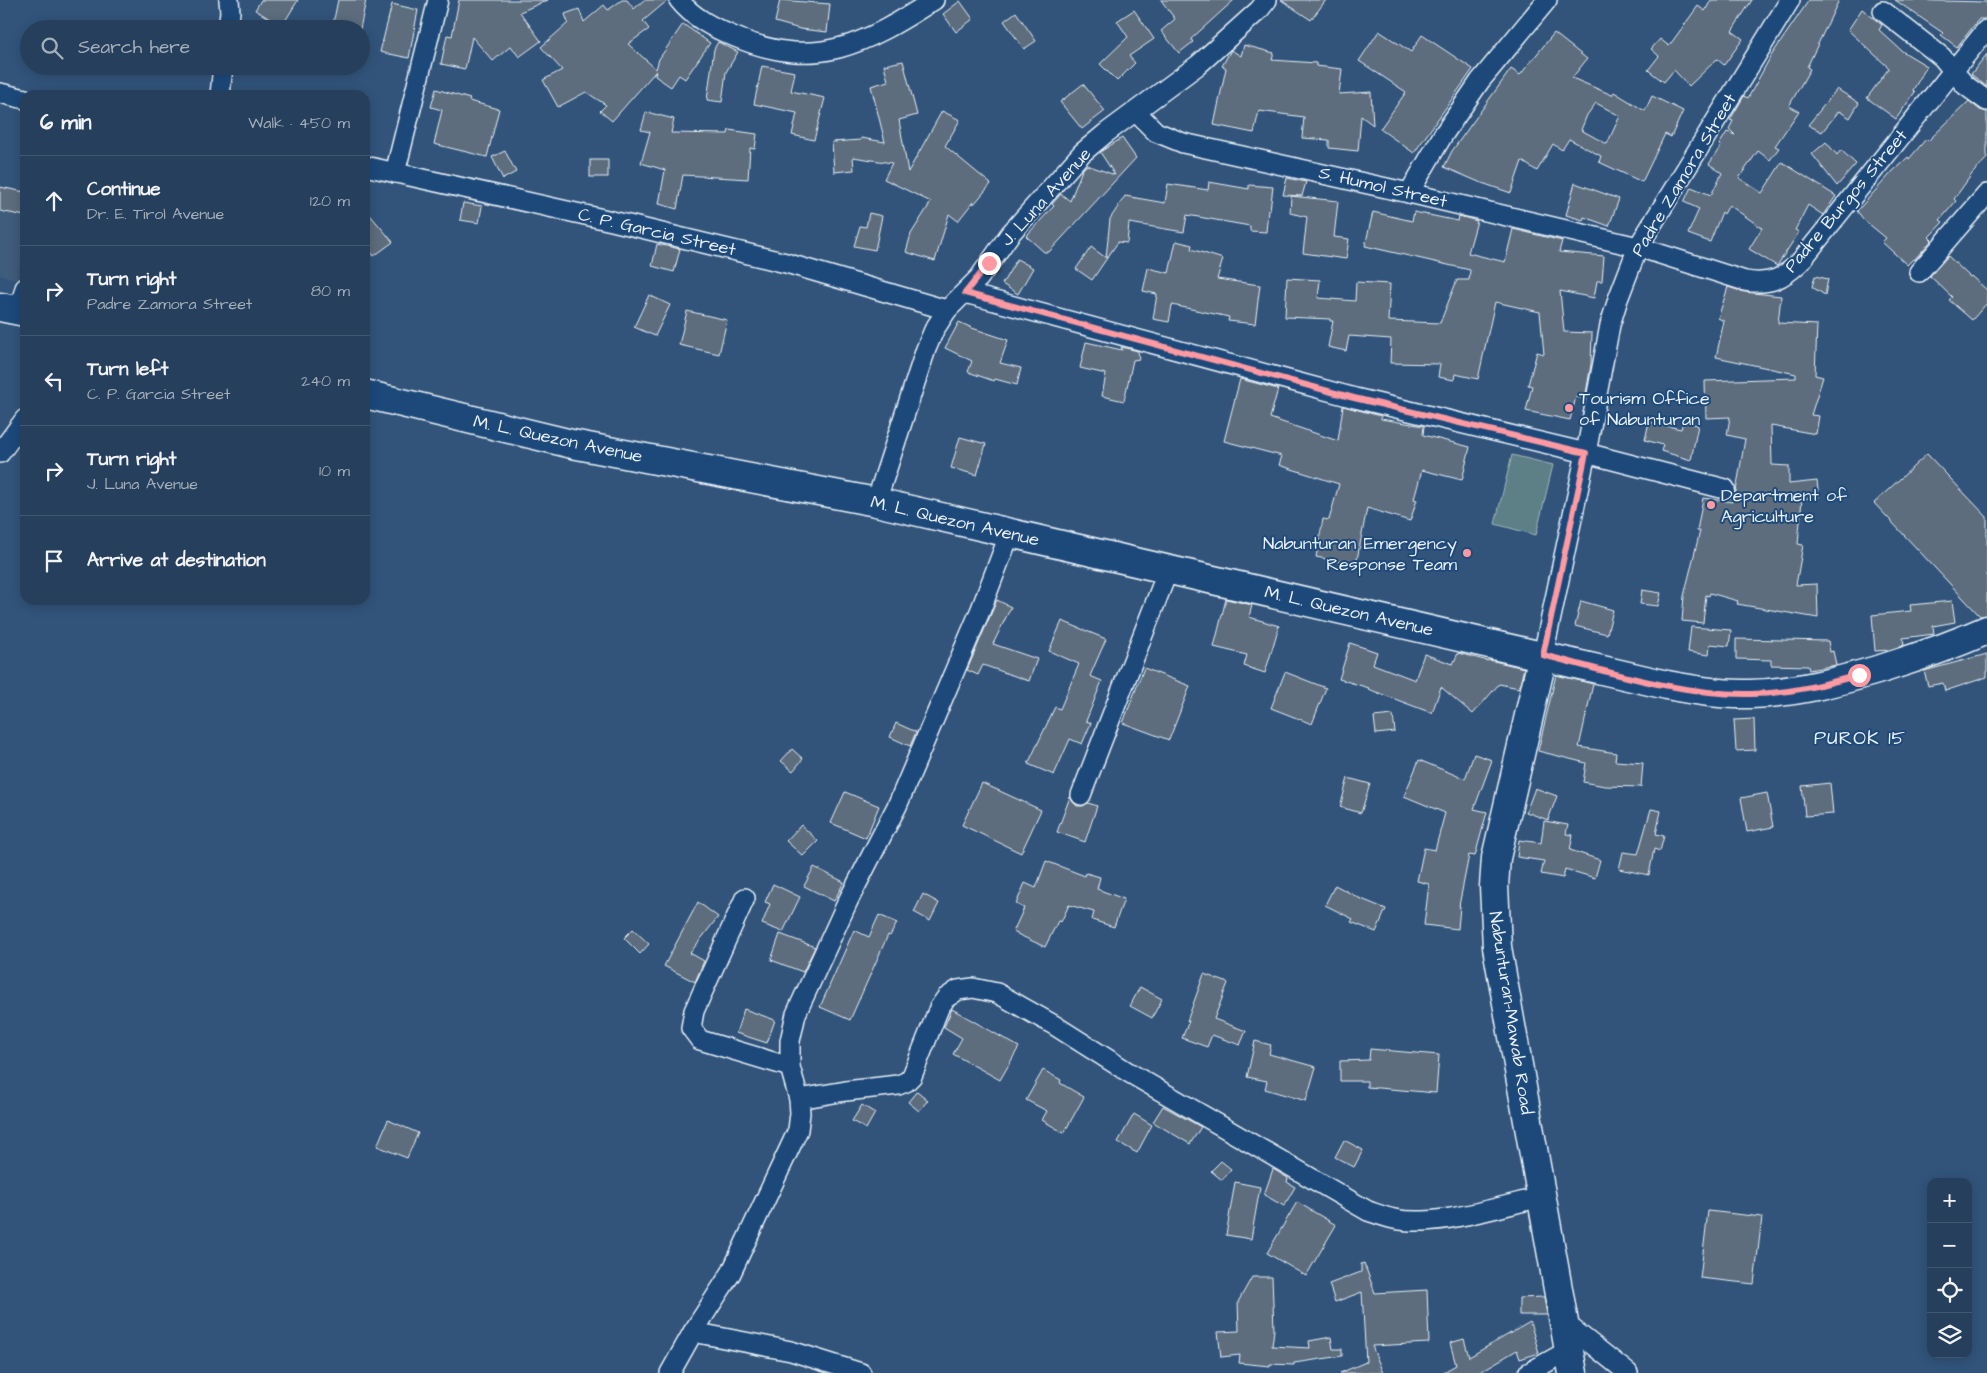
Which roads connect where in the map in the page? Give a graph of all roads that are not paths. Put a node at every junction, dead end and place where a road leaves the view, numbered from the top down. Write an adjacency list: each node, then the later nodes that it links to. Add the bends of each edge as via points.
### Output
1 (229, 0): 9 (street)
2 (679, 0): 3 (street, via 701,21 722,32 762,46 804,53 834,50 864,40)
3 (934, 0)
4 (1268, 0): 17 (street, J. Luna Avenue, via 1198,64)
5 (1547, 0): 20 (street, via 1480,81 1443,135)
6 (1790, 0): 22 (street, Padre Zamora Street)
7 (432, 1): 19 (street)
8 (1883, 11): 11 (street, via 1942,57)
9 (229, 20)
10 (1986, 30): 11 (street, Padre Burgos Street)
11 (1954, 71): 16 (street); 22 (street, Padre Burgos Street, via 1800,262 1786,275 1773,281 1754,283)
12 (222, 75): 13 (street)
13 (221, 90)
14 (0, 93): 15 (street)
15 (20, 98)
16 (1987, 101)
17 (1136, 112): 20 (street, S. Humol Street, via 1156,132 1183,143); 24 (street, J. Luna Avenue, via 1082,154 1022,220)
18 (370, 167): 19 (street, C. P. Garcia Street)
19 (395, 174): 25 (street, C. P. Garcia Street, via 786,263)
20 (1410, 193): 22 (street, S. Humol Street)
21 (1987, 194): 23 (street)
22 (1638, 246): 29 (street, Padre Zamora Street, via 1610,325)
23 (1919, 272)
24 (965, 293): 25 (street, J. Luna Avenue); 29 (street, via 1354,398)
25 (947, 310): 31 (street, J. Luna Avenue, via 926,349)
26 (370, 395): 31 (main road, M. L. Quezon Avenue, via 572,444)
27 (20, 426): 28 (street)
28 (0, 453)
29 (1586, 453): 30 (street); 35 (street, Padre Zamora Street)
30 (1726, 489)
31 (876, 502): 32 (main road, M. L. Quezon Avenue)
32 (1010, 533): 33 (main road, M. L. Quezon Avenue); 38 (street, via 897,806 848,901 796,1014 790,1041)
33 (1168, 570): 35 (main road, M. L. Quezon Avenue); 36 (street)
34 (1987, 630): 35 (main road, M. L. Quezon Avenue, via 1931,653 1824,685 1750,694 1667,685)
35 (1543, 655): 40 (main road, Nabunturan-Mawab Road, via 1501,830 1494,886 1497,947)
36 (1081, 795)
37 (745, 898): 38 (street, via 694,1011 691,1028 700,1040)
38 (790, 1067): 39 (street)
39 (799, 1099): 40 (street, via 906,1082 912,1076 946,998 958,990 973,988 1005,997 1368,1211 1414,1221 1452,1217); 42 (street, via 798,1130 788,1152 731,1274)
40 (1542, 1197): 41 (main road, Nabunturan-Mawab Road)
41 (1565, 1323): 43 (main road, Nabunturan-Mawab Road); 47 (street)
42 (693, 1332): 44 (street); 45 (street, via 791,1351)
43 (1572, 1365): 46 (street)
44 (670, 1373)
45 (861, 1373)
46 (1528, 1373)
47 (1628, 1373)

